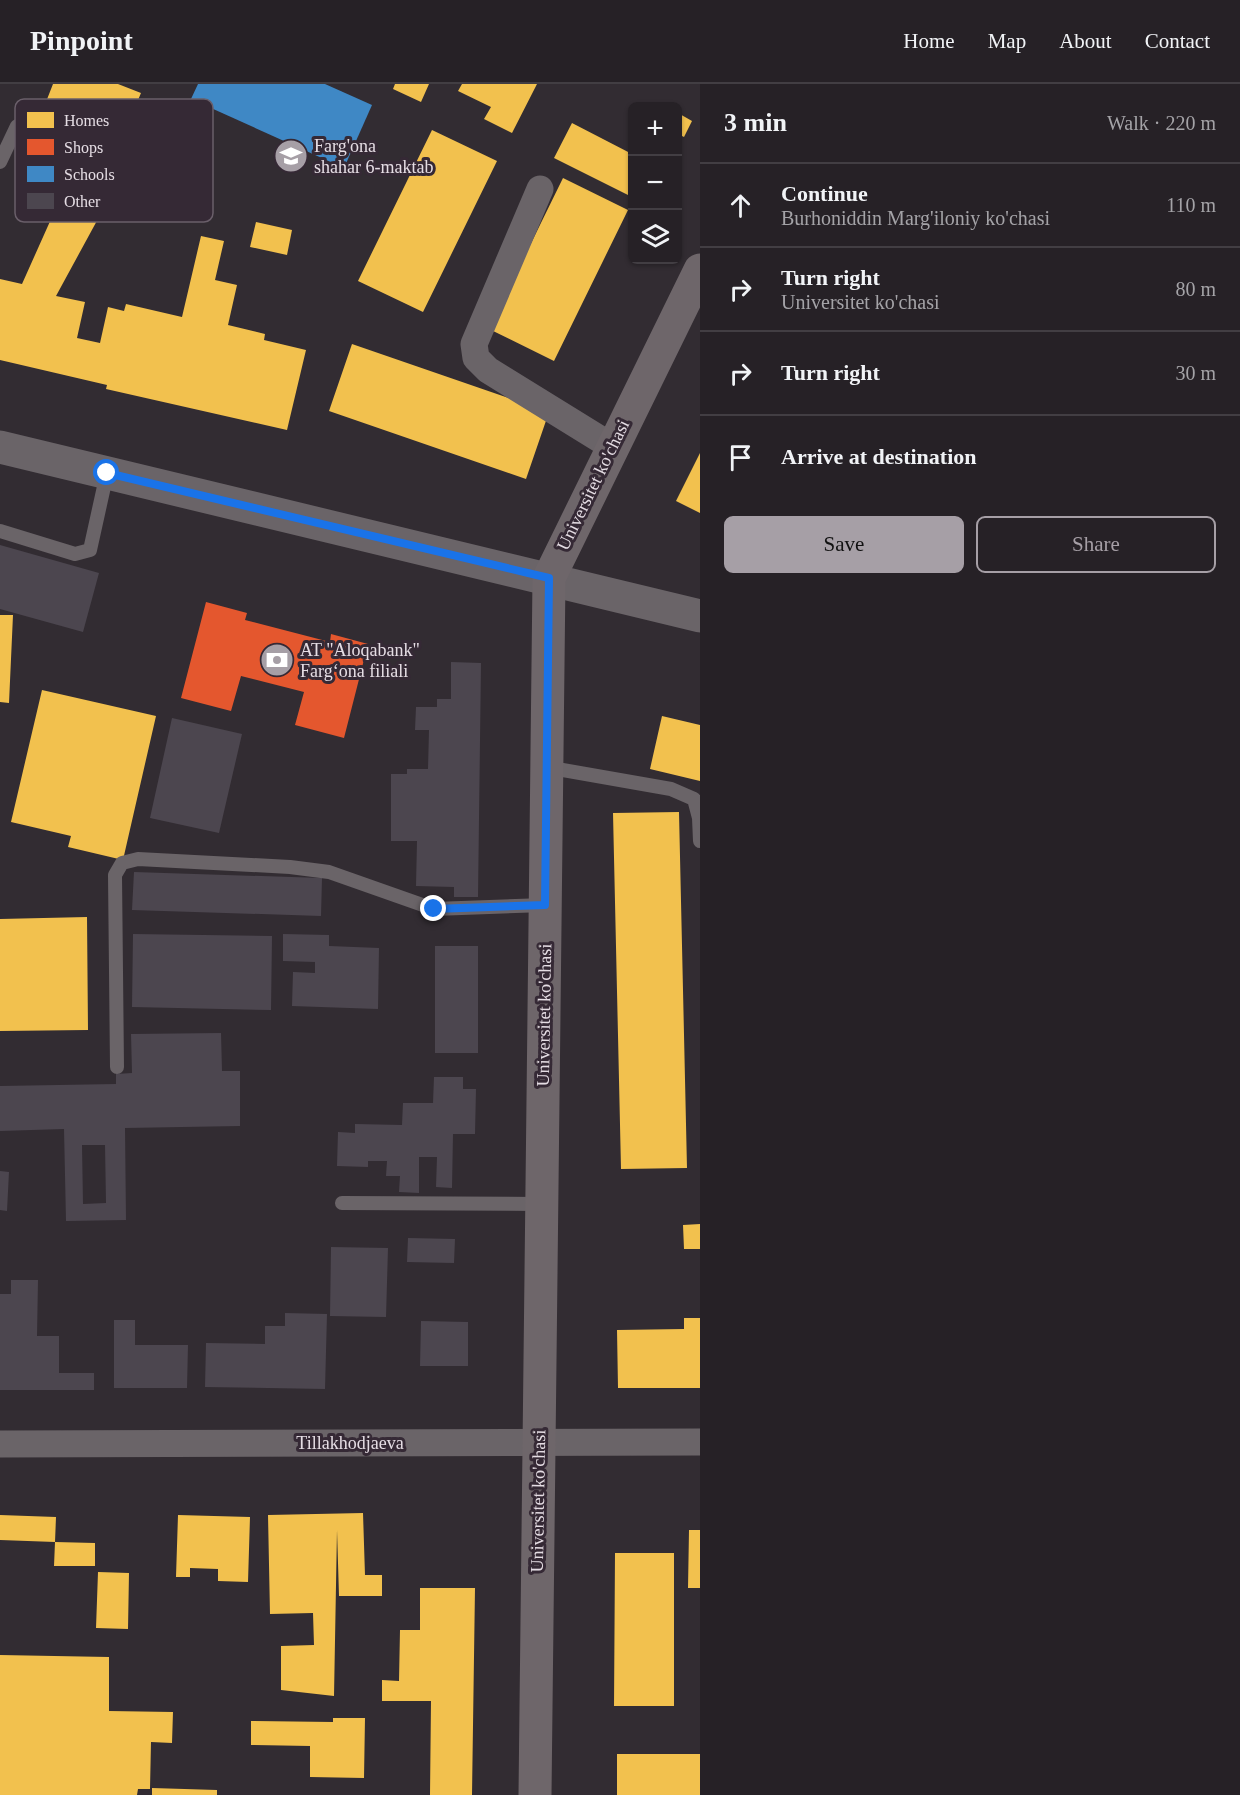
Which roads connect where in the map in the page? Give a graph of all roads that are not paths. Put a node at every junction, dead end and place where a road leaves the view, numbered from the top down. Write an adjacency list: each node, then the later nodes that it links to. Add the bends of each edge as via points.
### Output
1 (15, 130): 2 (lane)
2 (0, 162)
3 (540, 189): 5 (street, via 474,344 476,358 488,370)
4 (700, 270): 5 (main road, Universitet ko'chasi)
5 (612, 446): 9 (main road, Universitet ko'chasi)
6 (0, 447): 7 (street)
7 (107, 473): 8 (lane, via 90,550 75,554); 9 (street)
8 (0, 531)
9 (549, 578): 10 (street); 11 (main road, Universitet ko'chasi)
10 (700, 616)
11 (546, 767): 12 (lane, via 671,789 694,799); 13 (main road, Universitet ko'chasi)
12 (700, 841)
13 (545, 905): 14 (lane, via 434,909 329,872 138,859 122,863 115,875); 16 (main road, Universitet ko'chasi)
14 (117, 1067)
15 (342, 1203): 16 (lane)
16 (542, 1204): 18 (main road, Universitet ko'chasi)
17 (700, 1442): 18 (street, Tillakhodjaeva)
18 (539, 1443): 19 (street, Tillakhodjaeva); 20 (main road, Universitet ko'chasi)
19 (0, 1444)
20 (535, 1795)

